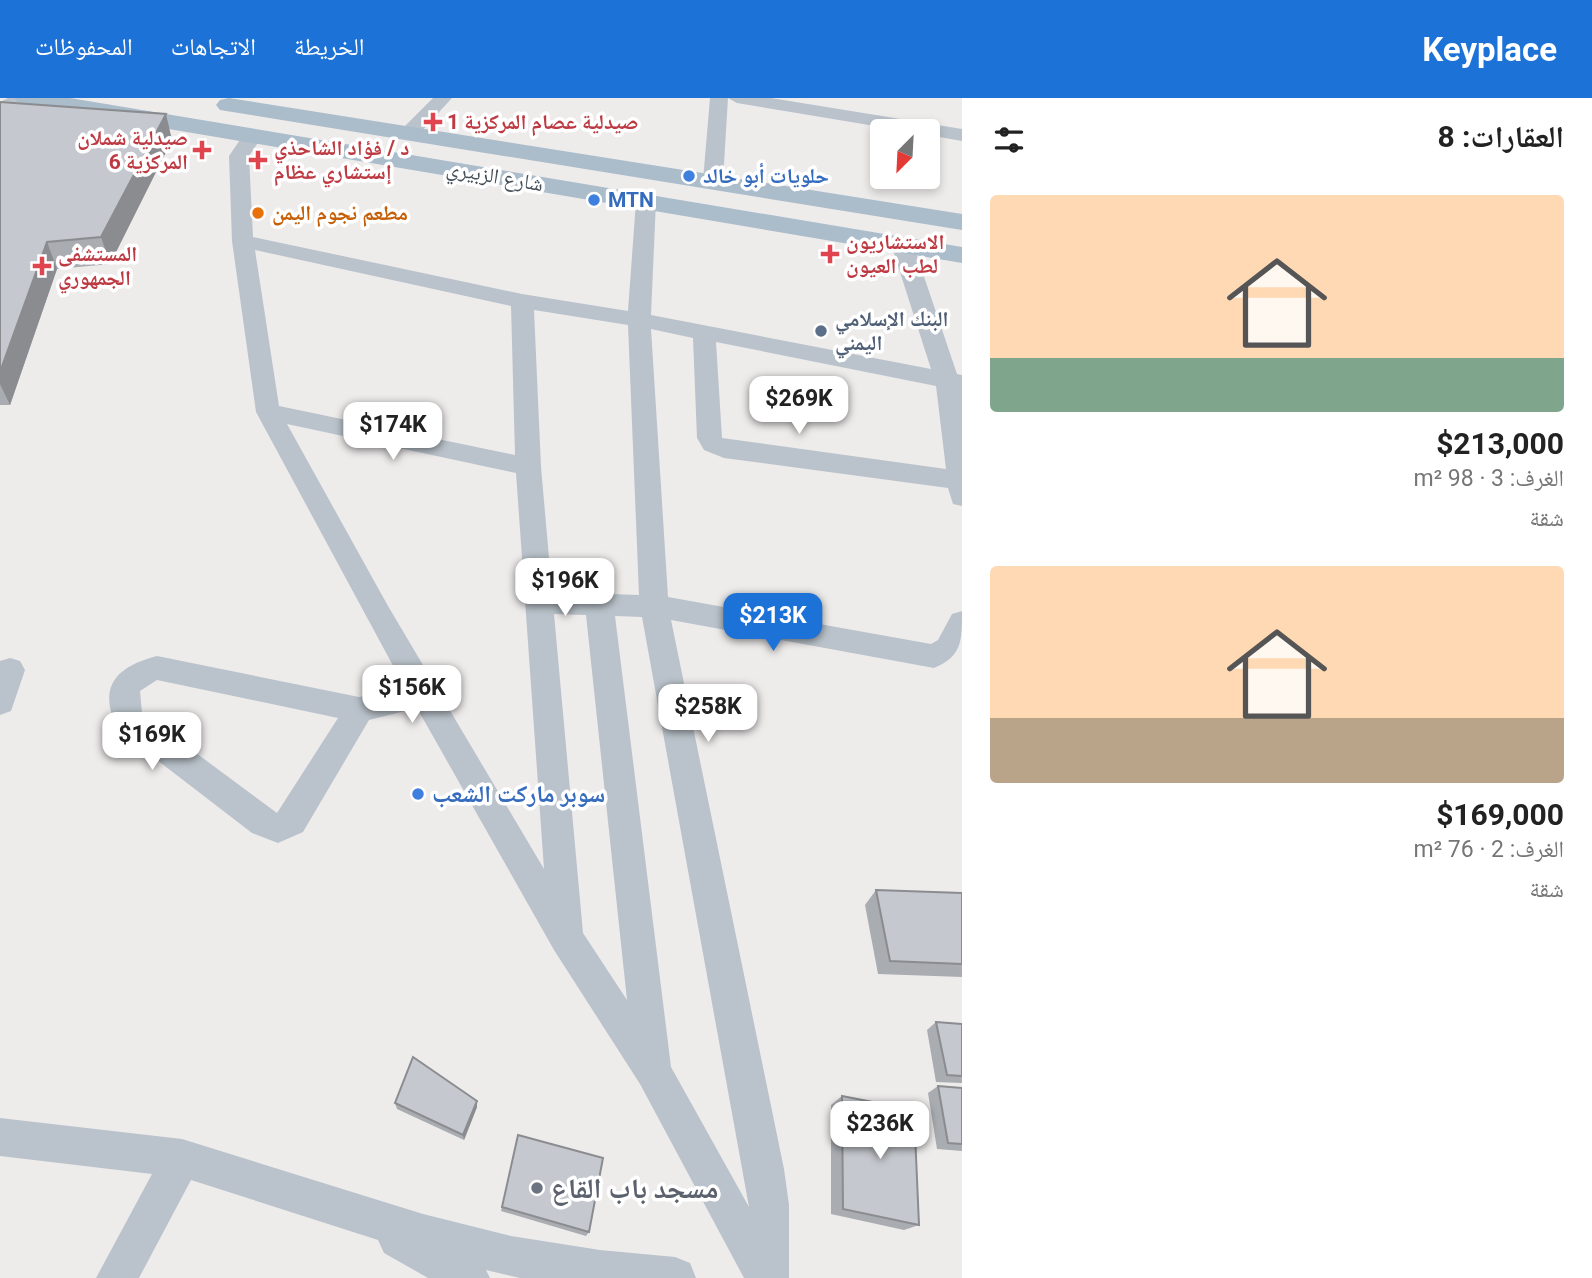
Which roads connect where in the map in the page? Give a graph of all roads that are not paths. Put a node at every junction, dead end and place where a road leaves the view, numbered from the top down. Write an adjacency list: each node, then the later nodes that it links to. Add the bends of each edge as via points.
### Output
1 (25, 98): 8 (street); 10 (main road, شارع الزبيري)
2 (80, 98): 18 (main road, شارع الزبيري)
3 (138, 98): 13 (main road, شارع الزبيري)
4 (443, 98): 9 (street)
5 (719, 98): 12 (street)
6 (737, 98): 11 (street)
7 (209, 102): 9 (main road, شارع الزبيري)
8 (0, 109)
9 (410, 132): 13 (main road, شارع الزبيري)
10 (253, 135): 13 (main road, شارع الزبيري); 16 (street, via 239,156)
11 (962, 135)
12 (713, 180): 13 (main road, شارع الزبيري); 14 (main road, شارع الزبيري)
13 (642, 183): 15 (main road, شارع الزبيري); 17 (main road, شارع الزبيري); 21 (street)
14 (962, 222)
15 (962, 236)
16 (243, 242): 20 (street); 24 (street)
17 (902, 244): 19 (main road, شارع الزبيري); 23 (street)
18 (962, 246)
19 (962, 255)
20 (522, 301): 21 (street); 25 (street)
21 (639, 320): 22 (street); 29 (street)
22 (704, 333): 23 (street); 26 (street, via 709,438 713,444)
23 (955, 382): 26 (street)
24 (268, 412): 25 (street); 32 (street)
25 (528, 467): 27 (street)
26 (960, 489)
27 (539, 603): 28 (street); 35 (street)
28 (599, 604): 29 (street); 36 (street)
29 (654, 606): 30 (street, via 934,656 948,648); 44 (street, via 764,1169 769,1205)
30 (962, 622)
31 (10, 670): 33 (street)
32 (424, 694): 34 (street); 35 (street)
33 (0, 702)
34 (359, 710): 34 (street, via 157,668 136,673 124,688 123,706 129,721 263,823 278,828 292,822)
35 (566, 938): 36 (street)
36 (653, 1071): 44 (street)
37 (0, 1137): 38 (street)
38 (182, 1158): 39 (street); 41 (street)
39 (339, 1207): 40 (street, via 423,1234); 42 (street)
40 (599, 1274): 43 (street)
41 (117, 1278)
42 (469, 1278)
43 (675, 1278)
44 (767, 1278)

